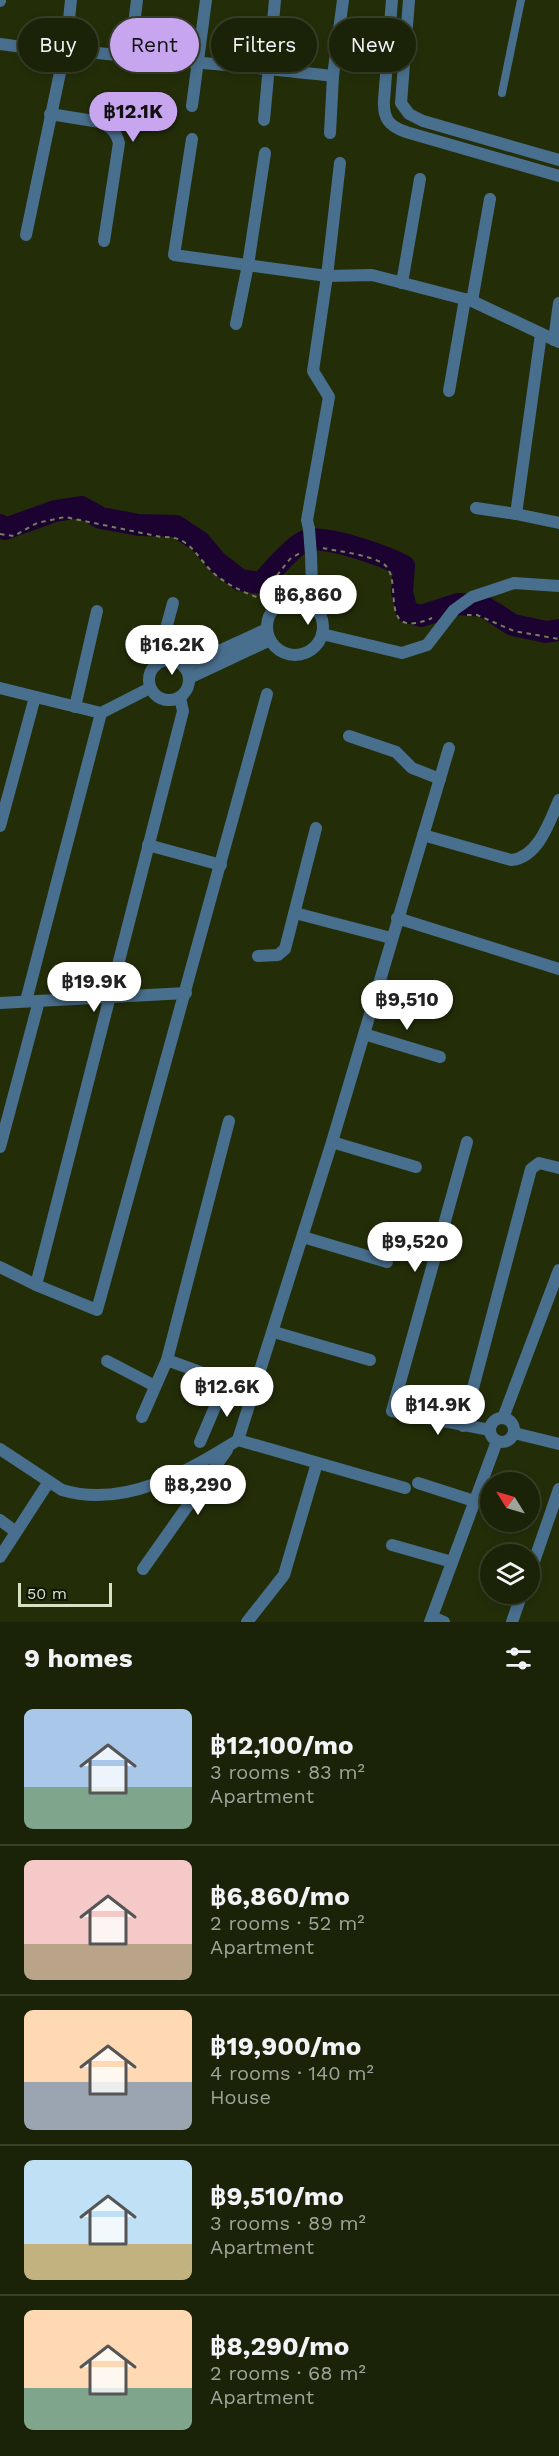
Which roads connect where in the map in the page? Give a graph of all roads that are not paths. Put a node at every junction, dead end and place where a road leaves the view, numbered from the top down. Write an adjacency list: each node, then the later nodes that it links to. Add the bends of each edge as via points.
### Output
1 (71, 0): 9 (street)
2 (137, 0): 10 (street)
3 (206, 0): 14 (street)
4 (276, 0): 11 (street)
5 (343, 0): 19 (street)
6 (392, 0): 29 (street, via 383,113 387,122 406,132)
7 (409, 0): 27 (street, via 401,103 409,114)
8 (520, 1): 20 (lane)
9 (69, 18)
10 (135, 18)
11 (275, 18)
12 (0, 44): 13 (street)
13 (18, 46)
14 (199, 50)
15 (60, 72): 22 (street)
16 (196, 72): 21 (street)
17 (270, 72): 23 (street)
18 (302, 72): 19 (street)
19 (333, 76): 24 (street)
20 (502, 93)
21 (192, 106)
22 (50, 114): 32 (street); 33 (street, via 100,122 117,135)
23 (264, 120)
24 (330, 133)
25 (192, 139): 34 (street, via 174,255)
26 (265, 153): 34 (street)
27 (559, 158): 29 (street)
28 (340, 162): 35 (street)
29 (557, 175)
30 (420, 179): 36 (street)
31 (490, 199): 37 (street)
32 (26, 235)
33 (104, 241)
34 (248, 265): 35 (street); 39 (street)
35 (327, 276): 36 (street, via 372,275); 47 (street, bridge, via 313,371 329,397 308,520 306,553 312,586)
36 (402, 283): 37 (street)
37 (469, 300): 40 (street); 42 (street)
38 (559, 303): 41 (street)
39 (236, 324)
40 (541, 334): 41 (street); 44 (street)
41 (557, 341)
42 (449, 391)
43 (476, 508): 44 (street)
44 (516, 514): 45 (street)
45 (559, 523)
46 (559, 586): 50 (street, via 514,583 472,597 452,612 427,645 402,653)
47 (302, 600): 50 (street, via 317,610 323,621); 51 (street, via 293,599 277,606 268,621)
48 (173, 603): 52 (street)
49 (97, 611): 59 (street)
50 (322, 634): 51 (street, via 315,647 302,654 287,654 274,646)
51 (269, 635): 53 (street)
52 (156, 665): 53 (street, via 174,661); 55 (street, via 149,676)
53 (187, 672): 58 (street, via 188,689)
54 (0, 688): 57 (street)
55 (150, 688): 58 (street, via 160,698); 60 (street)
56 (267, 694): 69 (street)
57 (35, 697): 59 (street); 65 (street)
58 (180, 698): 68 (street, via 183,711)
59 (75, 706): 60 (street)
60 (101, 713): 77 (street)
61 (349, 736): 63 (street, via 396,752 412,768)
62 (449, 748): 63 (street)
63 (440, 779): 67 (street)
64 (559, 800): 67 (street, via 539,841 518,859)
65 (0, 826)
66 (316, 828): 70 (street)
67 (423, 835): 71 (street)
68 (148, 845): 69 (street); 76 (street)
69 (221, 865): 75 (street)
70 (295, 913): 72 (street); 73 (street, via 283,952)
71 (397, 918): 72 (street); 74 (street)
72 (391, 938): 79 (street)
73 (258, 956)
74 (559, 969)
75 (186, 993): 76 (street); 91 (street, via 97,1310)
76 (109, 997): 77 (street); 91 (street)
77 (33, 1001): 78 (street); 84 (street)
78 (0, 1003)
79 (364, 1034): 80 (street); 82 (street)
80 (440, 1058)
81 (229, 1120): 93 (street)
82 (332, 1142): 85 (street); 87 (street)
83 (467, 1142): 101 (street, via 392,1411)
84 (0, 1147)
85 (416, 1167)
86 (559, 1167): 101 (street, via 538,1163 531,1169)
87 (303, 1237): 88 (street); 92 (street)
88 (387, 1262)
89 (0, 1267): 91 (street)
90 (559, 1270): 100 (street)
91 (36, 1285)
92 (274, 1332): 94 (street); 98 (street)
93 (167, 1360): 96 (street); 97 (street)
94 (370, 1360)
95 (107, 1361): 97 (street)
96 (226, 1382): 98 (street); 104 (street)
97 (156, 1386): 99 (street)
98 (255, 1392): 105 (street)
99 (142, 1417)
100 (503, 1418): 102 (street, via 509,1420); 103 (street, via 492,1424)
101 (463, 1426): 103 (street)
102 (514, 1433): 103 (street, via 504,1442); 106 (street)
103 (494, 1436): 113 (street)
104 (200, 1442)
105 (234, 1443): 108 (street); 109 (street, via 156,1485 113,1495 73,1494); 120 (street)
106 (559, 1444)
107 (0, 1449): 109 (street)
108 (317, 1463): 111 (street); 123 (street, via 284,1575)
109 (48, 1483): 115 (street)
110 (418, 1483): 113 (street)
111 (405, 1488)
112 (559, 1489): 116 (street)
113 (474, 1501): 119 (street)
114 (0, 1520): 115 (street)
115 (16, 1532): 118 (street)
116 (540, 1544)
117 (392, 1545): 119 (street)
118 (0, 1557)
119 (452, 1562): 122 (street)
120 (142, 1569)
121 (518, 1604): 125 (street)
122 (431, 1619): 124 (street)
123 (247, 1622)
124 (444, 1622)
125 (512, 1622)

